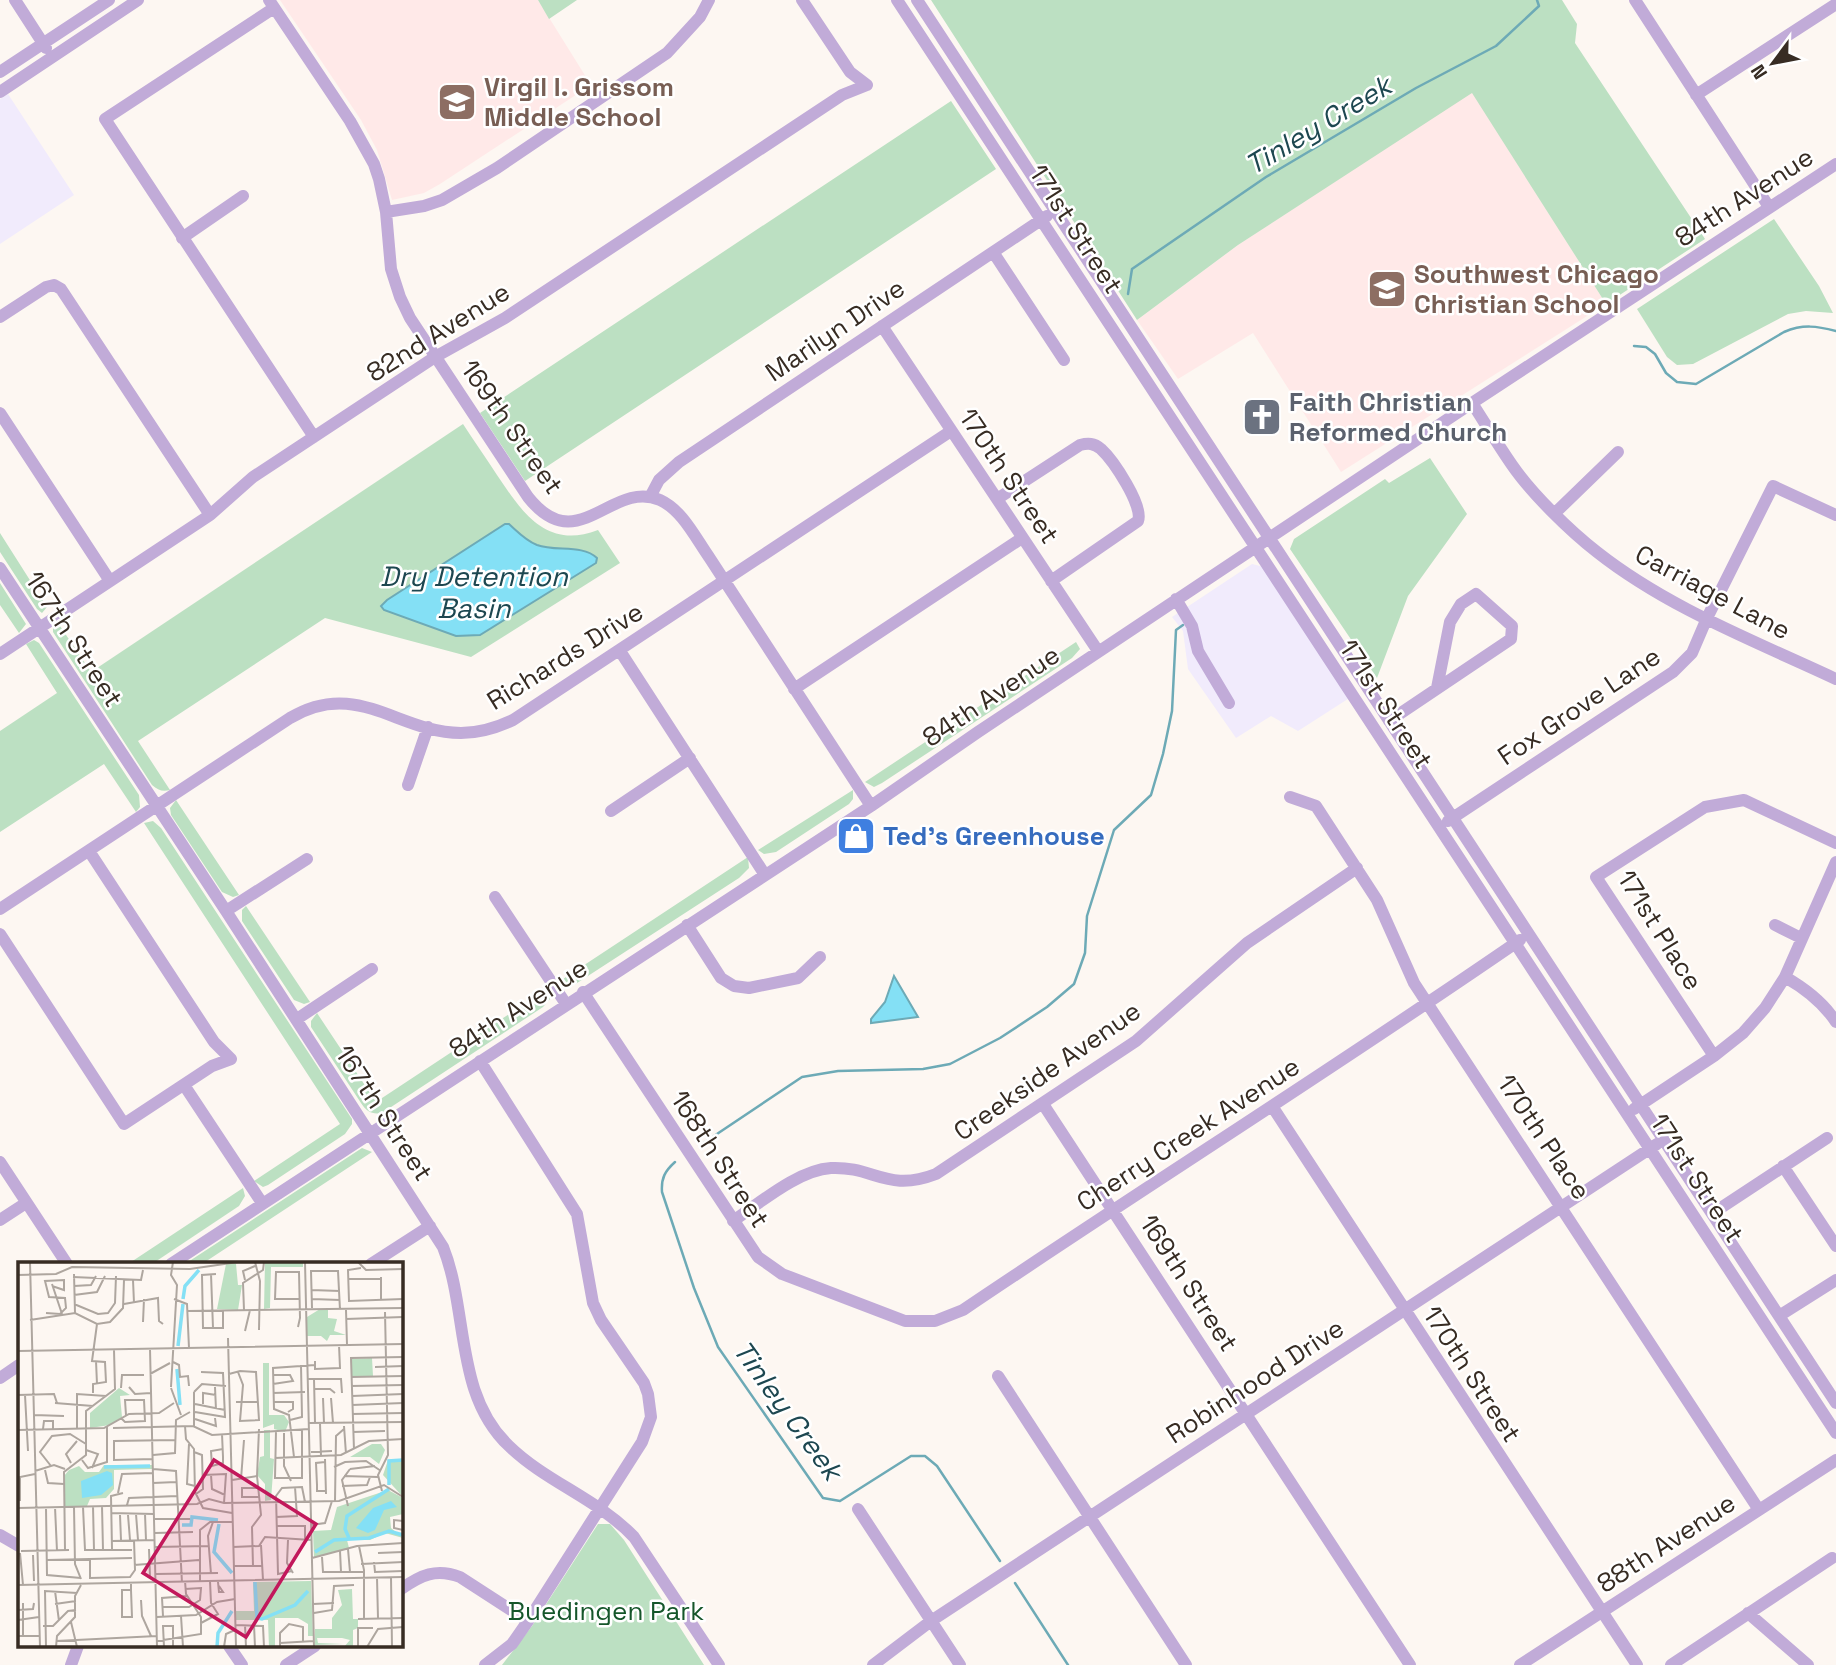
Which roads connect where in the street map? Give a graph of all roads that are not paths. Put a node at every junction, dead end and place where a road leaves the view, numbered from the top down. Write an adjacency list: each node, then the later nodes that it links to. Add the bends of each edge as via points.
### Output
1 (15, 0): 11 (street)
2 (109, 0): 11 (street)
3 (138, 0): 12 (street)
4 (709, 0): 20 (street, via 667,53 497,167 442,200)
5 (802, 0): 26 (street, 82nd Avenue, via 850,72 867,85 842,95 505,318)
6 (897, 0): 21 (street, 171st Street)
7 (917, 0): 19 (street, 171st Street)
8 (1635, 0): 15 (street)
9 (272, 4): 20 (street, 169th Street, via 362,141 379,179); 22 (street, via 105,119)
10 (1836, 4): 15 (street)
11 (43, 44): 12 (street); 13 (street)
12 (52, 57): 14 (street)
13 (0, 72)
14 (0, 92)
15 (1696, 95): 18 (street)
16 (1834, 170): 18 (street, 84th Avenue)
17 (243, 196): 22 (street)
18 (1769, 208): 28 (street, 84th Avenue)
19 (1055, 210): 21 (street, Marilyn Drive); 39 (street, 171st Street)
20 (386, 212): 26 (street, 169th Street, via 387,250 400,297)
21 (1042, 219): 23 (street, Marilyn Drive); 40 (street, 171st Street)
22 (182, 237): 31 (street)
23 (993, 252): 25 (street, Marilyn Drive); 27 (street)
24 (0, 317): 36 (street, via 46,287 61,289)
25 (882, 326): 30 (street, 170th Street); 33 (street, Marilyn Drive, via 679,462 659,480)
26 (435, 358): 31 (street, 82nd Avenue); 33 (street, 169th Street, via 540,511 578,521 621,500)
27 (1064, 360)
28 (1472, 403): 35 (street, Carriage Lane, via 1514,467); 39 (street, 84th Avenue)
29 (0, 413): 42 (street)
30 (951, 430): 34 (street, 170th Street); 43 (street, Richards Drive)
31 (314, 437): 36 (street, 82nd Avenue, via 246,483)
32 (1618, 452): 35 (street)
33 (650, 497): 43 (street, via 671,507 682,519)
34 (997, 499): 38 (street, 170th Street); 44 (street, via 1080,445 1102,449 1120,476 1138,505 1138,521)
35 (1555, 513): 46 (street, Carriage Lane, via 1637,581)
36 (210, 515): 42 (street, 82nd Avenue)
37 (1836, 516): 46 (street, Fox Grove Lane, via 1773,486)
38 (1023, 538): 44 (street, 170th Street); 53 (street)
39 (1271, 538): 40 (street, 84th Avenue); 55 (street, 171st Street)
40 (1257, 548): 45 (street, 84th Avenue); 64 (street, 171st Street)
41 (0, 568): 47 (street, 167th Street)
42 (110, 581): 47 (street, 82nd Avenue)
43 (724, 581): 48 (street, Richards Drive); 53 (street)
44 (1051, 581): 49 (street, 170th Street)
45 (1177, 600): 49 (street, 84th Avenue); 54 (street, via 1192,626 1198,651)
46 (1706, 618): 51 (street, Carriage Lane); 63 (street, Fox Grove Lane, via 1692,653 1673,672)
47 (39, 628): 50 (street, 82nd Avenue); 60 (street, 167th Street)
48 (620, 651): 56 (street, Richards Drive, via 499,726 459,733); 57 (street)
49 (1098, 652): 61 (street, 84th Avenue)
50 (0, 654)
51 (1836, 680)
52 (1437, 688): 52 (street, via 1511,639 1512,626 1476,594 1461,604 1450,622); 55 (street)
53 (794, 689): 61 (street)
54 (1229, 703)
55 (1390, 721): 63 (street, 171st Street)
56 (428, 727): 58 (street); 60 (street, Richards Drive, via 355,704 319,705 290,718)
57 (691, 758): 62 (street); 70 (street)
58 (408, 785)
59 (1290, 797): 69 (street, 170th Place, via 1316,806)
60 (156, 806): 66 (street, Richards Drive); 73 (street, 167th Street)
61 (871, 806): 70 (street, 84th Avenue)
62 (611, 811)
63 (1453, 818): 64 (street, Fox Grove Lane); 77 (street, 171st Street)
64 (1439, 827): 79 (street, 171st Street)
65 (1836, 843): 88 (street, 171st Place, via 1744,800 1705,807 1596,877)
66 (89, 851): 72 (street, Richards Drive); 90 (street, via 215,1042 231,1059)
67 (307, 859): 73 (street)
68 (1836, 862): 78 (street)
69 (1357, 868): 85 (street, 170th Place); 91 (street, Creekside Avenue, via 1247,943 1136,1041)
70 (765, 875): 74 (street, 84th Avenue)
71 (495, 897): 84 (street)
72 (0, 909)
73 (226, 911): 86 (street, 167th Street)
74 (687, 925): 80 (street, via 717,972 734,986 749,988 798,978); 83 (street, 84th Avenue)
75 (1775, 925): 78 (street)
76 (0, 934): 90 (street, via 124,1124)
77 (1529, 934): 79 (street, Cherry Creek Avenue); 92 (street, 171st Street)
78 (1801, 938): 82 (street)
79 (1515, 943): 85 (street, Cherry Creek Avenue); 94 (street, 171st Street)
80 (820, 957)
81 (372, 969): 86 (street)
82 (1785, 977): 87 (street, via 1805,988); 88 (street, via 1743,1033)
83 (583, 992): 84 (street, 84th Avenue); 107 (street, 168th Street)
84 (566, 1004): 89 (street, 84th Avenue)
85 (1428, 1004): 93 (street, Cherry Creek Avenue); 103 (street, 170th Place)
86 (297, 1019): 95 (street, 167th Street)
87 (1836, 1022)
88 (1714, 1056): 92 (street)
89 (480, 1061): 95 (street, 84th Avenue); 124 (street, via 577,1214 593,1303 648,1394 651,1410 646,1435)
90 (184, 1085): 102 (street)
91 (1043, 1104): 104 (street, 169th Street); 107 (street, Creekside Avenue, via 927,1177 904,1182 844,1168 822,1169 801,1177)
92 (1641, 1104): 94 (street); 97 (street, 171st Street)
93 (1272, 1107): 104 (street, Cherry Creek Avenue); 115 (street, 170th Street)
94 (1628, 1114): 98 (street, 171st Street)
95 (370, 1132): 102 (street, 84th Avenue); 108 (street, 167th Street)
96 (1827, 1138): 100 (street)
97 (1664, 1140): 98 (street, Robinhood Drive); 105 (street, 171st Street)
98 (1650, 1149): 103 (street, Robinhood Drive); 122 (street, 171st Street)
99 (0, 1162): 101 (street)
100 (1783, 1166): 105 (street); 109 (street)
101 (26, 1202): 106 (street); 110 (street)
102 (262, 1203): 111 (street, 84th Avenue)
103 (1562, 1205): 115 (street, Robinhood Drive); 126 (street, 170th Place)
104 (1113, 1209): 114 (street, Cherry Creek Avenue, via 950,1317 905,1321); 121 (street, 169th Street)
105 (1713, 1213): 116 (street, 171st Street)
106 (0, 1220)
107 (733, 1221): 114 (street, 168th Street, via 752,1250 772,1269)
108 (430, 1226): 112 (street); 124 (street, 167th Street, via 452,1271 470,1381 486,1417 519,1456)
109 (1836, 1246)
110 (66, 1262)
111 (174, 1262)
112 (374, 1262)
113 (1836, 1279): 116 (street)
114 (858, 1303)
115 (1403, 1310): 121 (street, Robinhood Drive); 132 (street, 170th Street)
116 (1779, 1317): 120 (street, 171st Street)
117 (18, 1366): 119 (street)
118 (998, 1376): 127 (street)
119 (0, 1378)
120 (1836, 1403)
121 (1247, 1413): 127 (street, Robinhood Drive); 147 (street, 169th Street)
122 (1836, 1433)
123 (1836, 1460): 126 (street, 88th Avenue)
124 (600, 1508): 134 (street); 143 (street, 167th Street, via 634,1537)
125 (858, 1509): 135 (street)
126 (1759, 1510): 132 (street, 88th Avenue)
127 (1089, 1517): 135 (street, Robinhood Drive); 146 (street)
128 (0, 1535): 129 (street)
129 (18, 1545)
130 (1832, 1558): 133 (street)
131 (402, 1588): 134 (street, via 422,1575 450,1574)
132 (1602, 1611): 148 (street, 88th Avenue); 149 (street, 170th Street)
133 (1748, 1613): 150 (street); 151 (street)
134 (528, 1621): 142 (street, via 512,1644)
135 (931, 1621): 144 (street, Robinhood Drive); 145 (street)
136 (77, 1648): 139 (street)
137 (230, 1648): 140 (street)
138 (312, 1648): 141 (street)
139 (71, 1665)
140 (242, 1665)
141 (286, 1665)
142 (485, 1665)
143 (719, 1665)
144 (873, 1665)
145 (960, 1665)
146 (1186, 1665)
147 (1410, 1665)
148 (1520, 1665)
149 (1637, 1665)
150 (1671, 1665)
151 (1808, 1665)

